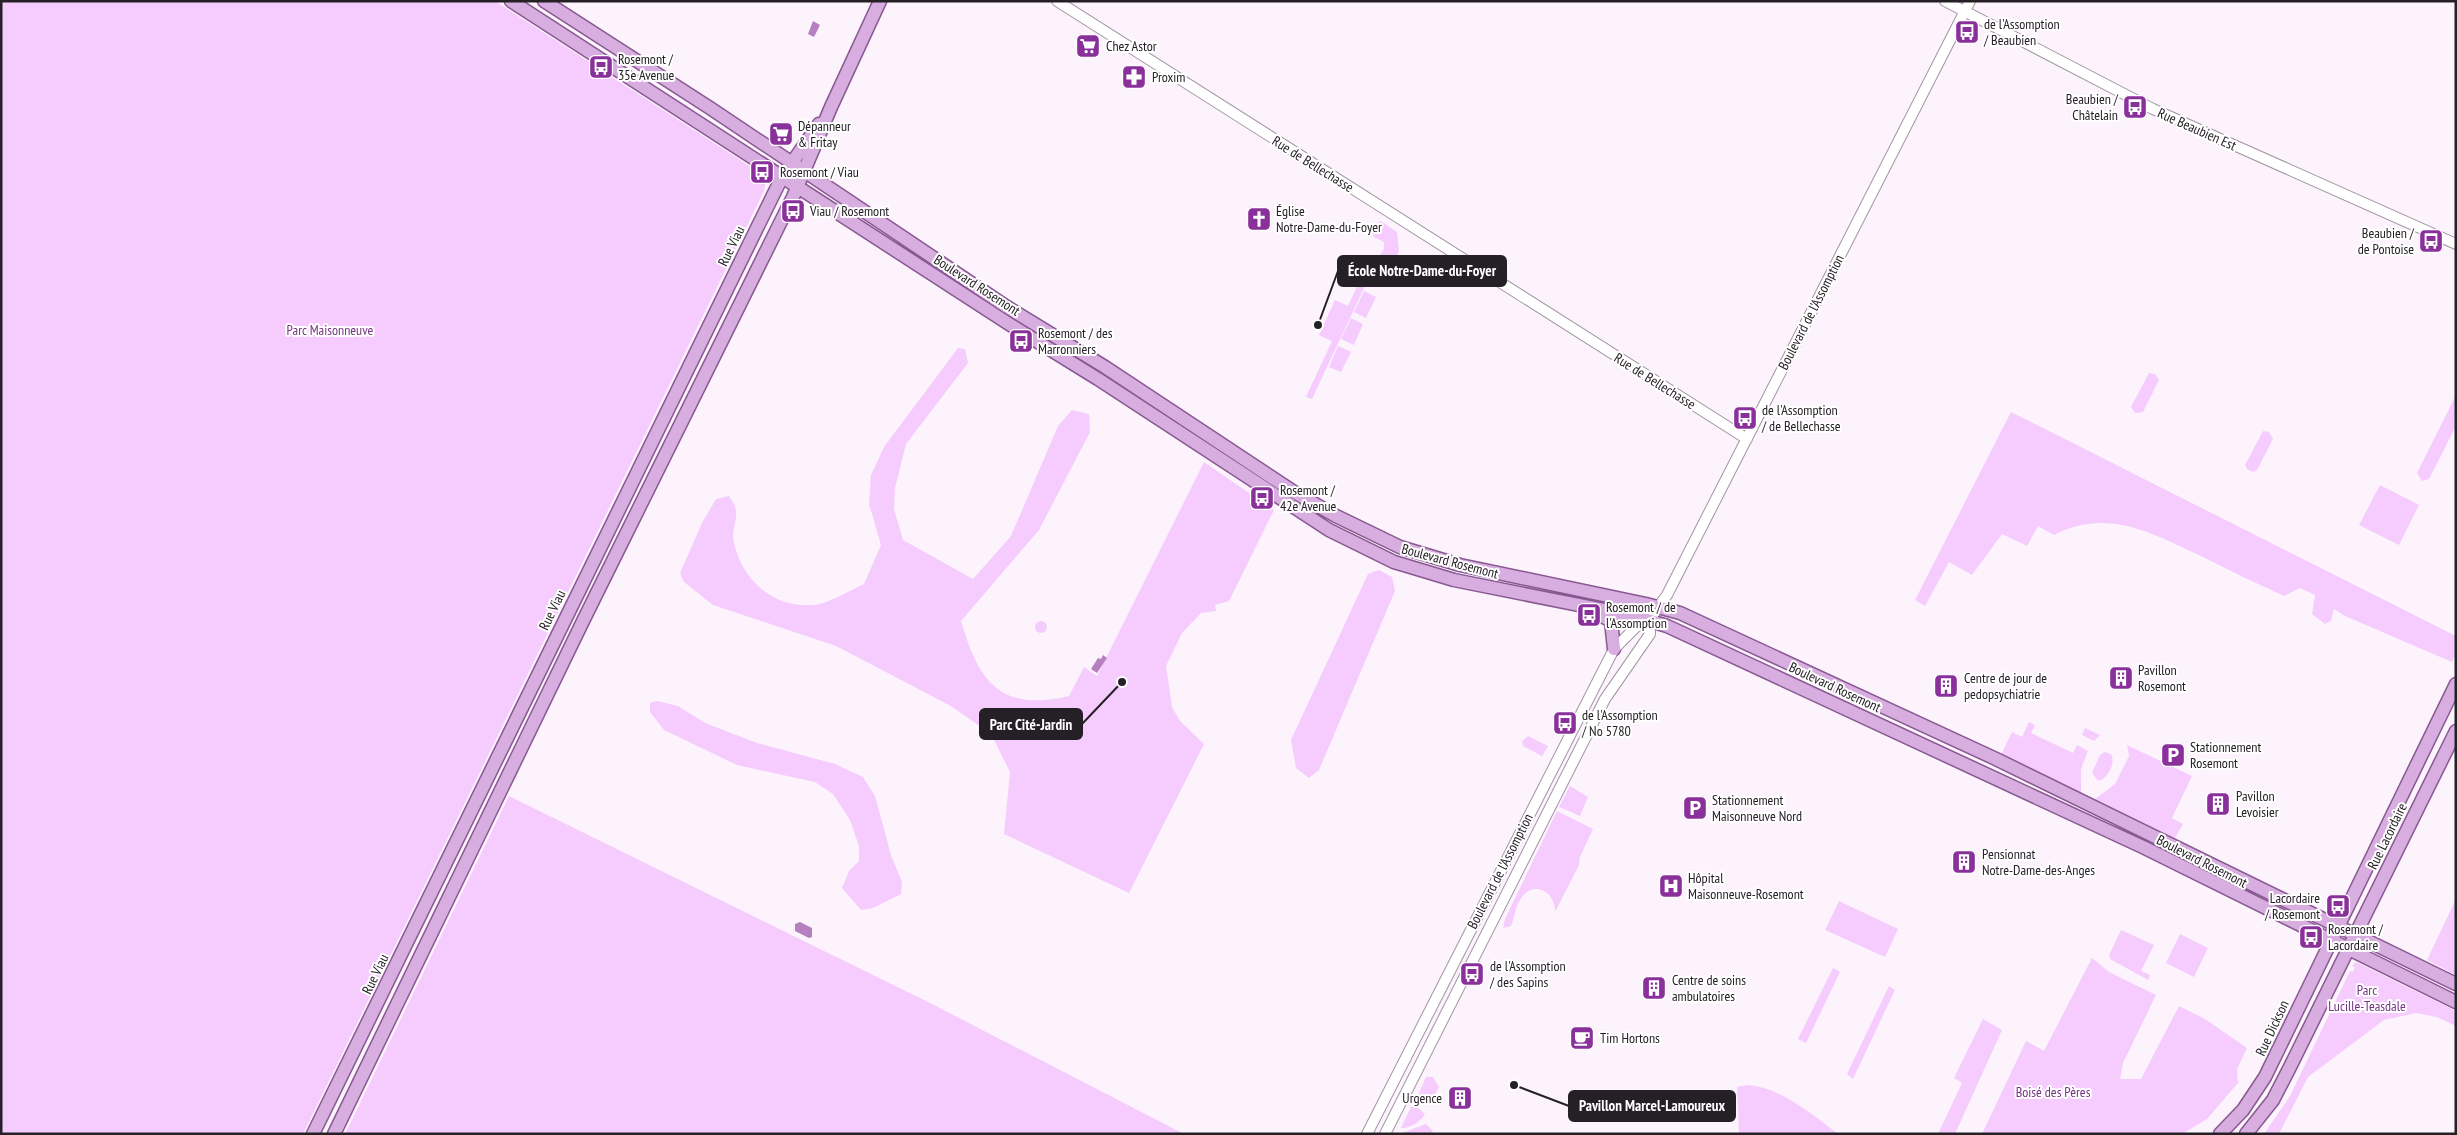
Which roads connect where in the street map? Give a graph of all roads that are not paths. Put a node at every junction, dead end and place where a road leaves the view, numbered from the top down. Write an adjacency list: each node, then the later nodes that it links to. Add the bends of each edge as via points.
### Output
1 (511, 1): 11 (main road, Boulevard Rosemont)
2 (544, 1): 9 (main road, Boulevard Rosemont)
3 (880, 1): 8 (main road, Rue Viau)
4 (1058, 1): 14 (street, Rue de Bellechasse)
5 (1945, 1): 7 (street, Rue Beaubien Est)
6 (1970, 1): 7 (street, Boulevard de l'Assomption)
7 (1964, 12): 13 (street, Rue Beaubien Est, via 2153,109); 14 (street, Boulevard de l'Assomption)
8 (831, 107): 9 (main road, Rue Viau); 10 (main road, Rue Viau)
9 (791, 163): 10 (main road, Boulevard Rosemont); 11 (main road, Rue Viau)
10 (805, 172): 12 (main road, Rue Viau); 16 (main road, Boulevard Rosemont, via 1007,307 1336,516 1400,547 1460,565)
11 (782, 177): 12 (main road, Boulevard Rosemont); 29 (main road, Rue Viau)
12 (797, 187): 15 (main road, Boulevard Rosemont, via 1329,530 1394,562 1445,577); 30 (main road, Rue Viau)
13 (2456, 244)
14 (1747, 439): 16 (street, Boulevard de l'Assomption)
15 (1582, 607): 17 (main road, Boulevard Rosemont); 18 (main road, via 1611,622)
16 (1659, 607): 17 (street, Boulevard de l'Assomption); 23 (main road, Boulevard Rosemont, via 1680,613 1996,759)
17 (1649, 620): 18 (street, Boulevard de l'Assomption, via 1636,627); 25 (main road, Boulevard Rosemont, via 1752,664 1998,779); 32 (street, Boulevard de l'Assomption, via 1650,634 1604,699)
18 (1614, 649): 31 (street, Boulevard de l'Assomption)
19 (2456, 684): 21 (main road, Rue Lacordaire)
20 (2456, 731): 22 (main road, Rue Lacordaire)
21 (2426, 742): 22 (main road); 23 (main road, Rue Lacordaire)
22 (2446, 750): 24 (main road, Rue Lacordaire)
23 (2337, 926): 24 (main road, Boulevard Rosemont); 25 (main road, Rue Dickson)
24 (2355, 934): 26 (main road); 27 (main road, Boulevard Rosemont)
25 (2330, 940): 26 (main road, Boulevard Rosemont); 33 (main road, Rue Dickson, via 2265,1077)
26 (2348, 949): 28 (main road, Boulevard Rosemont); 34 (main road, via 2273,1100)
27 (2456, 984)
28 (2456, 1002)
29 (313, 1134)
30 (334, 1134)
31 (1367, 1134)
32 (1385, 1134)
33 (2220, 1134)
34 (2246, 1134)

